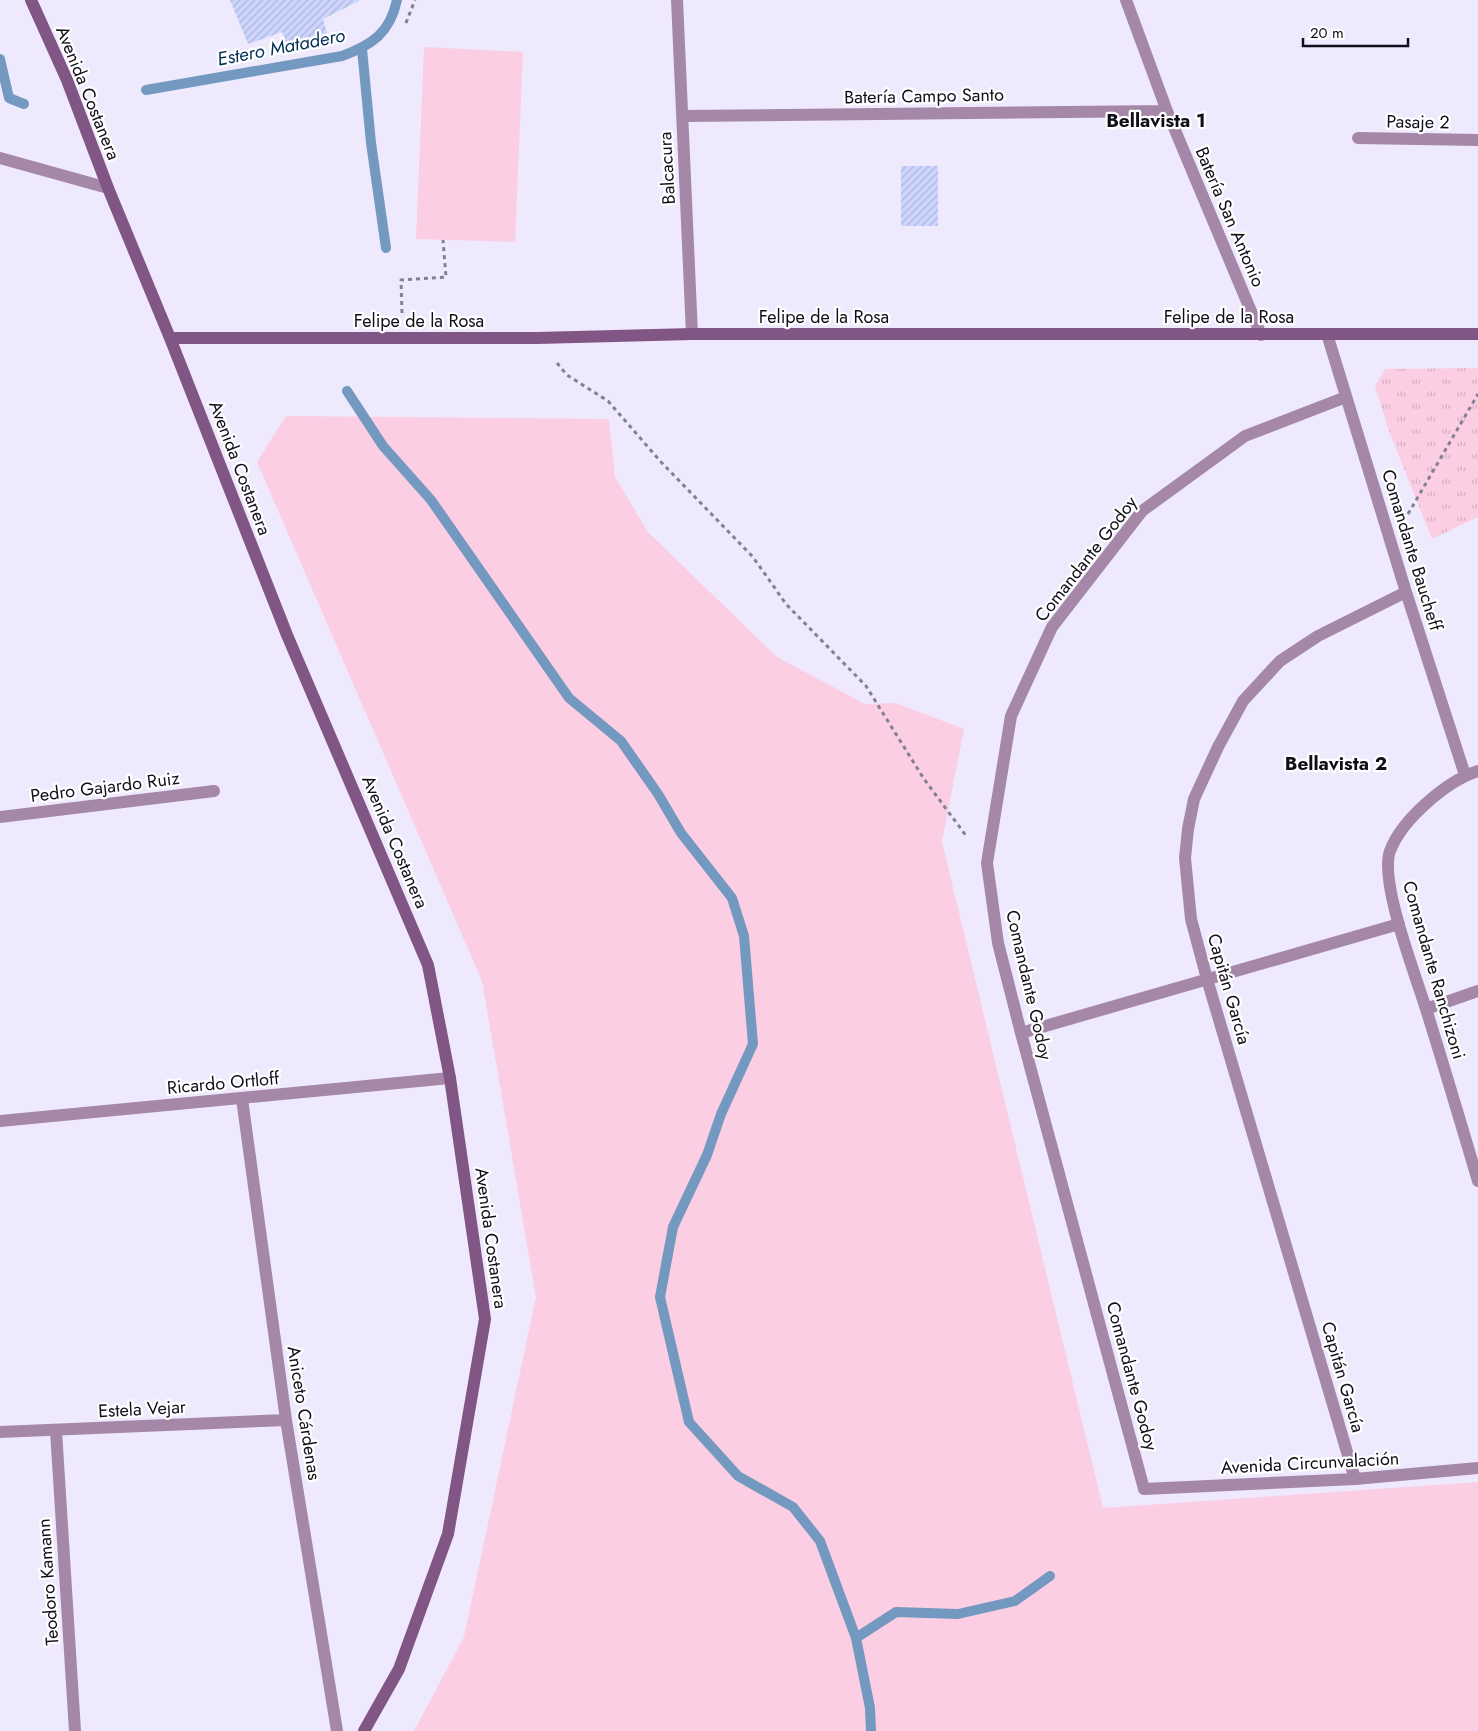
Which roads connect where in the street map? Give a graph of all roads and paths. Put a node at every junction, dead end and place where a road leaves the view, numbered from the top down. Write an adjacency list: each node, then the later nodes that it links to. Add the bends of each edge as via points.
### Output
1 (30, 0): 11 (street, Avenida Costanera, via 67,80)
2 (414, 0): 5 (path)
3 (677, 0): 7 (street, Balcacura)
4 (1126, 0): 6 (street, Batería San Antonio)
5 (406, 23)
6 (1167, 111): 7 (street, Batería Campo Santo); 16 (street, Batería San Antonio)
7 (682, 116): 13 (street, Balcacura)
8 (1358, 138): 9 (street, Pasaje 2)
9 (1478, 140)
10 (0, 158): 11 (street)
11 (108, 188): 17 (street, Avenida Costanera)
12 (443, 240): 19 (path, via 446,277 401,280)
13 (692, 334): 16 (street, Felipe de la Rosa); 18 (street, Felipe de la Rosa)
14 (1327, 334): 15 (street, Felipe de la Rosa); 16 (street, Felipe de la Rosa); 21 (street, Comandante Baucheff)
15 (1478, 334)
16 (1261, 335)
17 (170, 338): 19 (street, Felipe de la Rosa); 34 (street, Avenida Costanera, via 287,635 428,964)
18 (537, 338): 19 (street, Felipe de la Rosa); 28 (path, via 566,375 608,401 661,462 753,557 786,604 866,686 924,779)
19 (403, 339)
20 (1478, 394): 22 (path)
21 (1346, 397): 22 (street, Comandante Baucheff); 28 (street, Comandante Godoy, via 1245,436 1142,511 1052,627 1011,716)
22 (1391, 543): 23 (street, Comandante Baucheff)
23 (1406, 592): 25 (street, Comandante Baucheff); 30 (street, Capitán García, via 1318,636 1280,661 1243,701 1218,747 1194,799 1185,858 1191,919)
24 (1478, 771): 25 (street, Comandante Ranchizoni)
25 (1465, 775): 29 (street, Comandante Ranchizoni, via 1424,805 1400,832 1390,852 1389,874)
26 (214, 791): 27 (street, Pedro Gajardo Ruiz)
27 (0, 817)
28 (987, 863): 33 (street, Comandante Godoy, via 998,943)
29 (1399, 924): 30 (street); 32 (street, Comandante Ranchizoni)
30 (1207, 979): 33 (street); 42 (street, Capitán García)
31 (1478, 991): 32 (street)
32 (1426, 1009): 37 (street, Comandante Ranchizoni)
33 (1021, 1033): 43 (street, Comandante Godoy)
34 (450, 1078): 35 (street, Ricardo Ortloff); 46 (street, Avenida Costanera, via 485,1319 448,1534 399,1669)
35 (242, 1099): 36 (street, Ricardo Ortloff); 38 (street, Aniceto Cárdenas)
36 (0, 1121)
37 (1478, 1181)
38 (286, 1420): 39 (street, Estela Vejar); 45 (street, Aniceto Cárdenas)
39 (56, 1431): 40 (street, Estela Vejar); 44 (street, Teodoro Kamann)
40 (0, 1432)
41 (1478, 1468): 42 (street, Avenida Circunvalación)
42 (1355, 1479): 43 (street, Avenida Circunvalación)
43 (1144, 1489)
44 (75, 1731)
45 (337, 1731)
46 (364, 1731)

